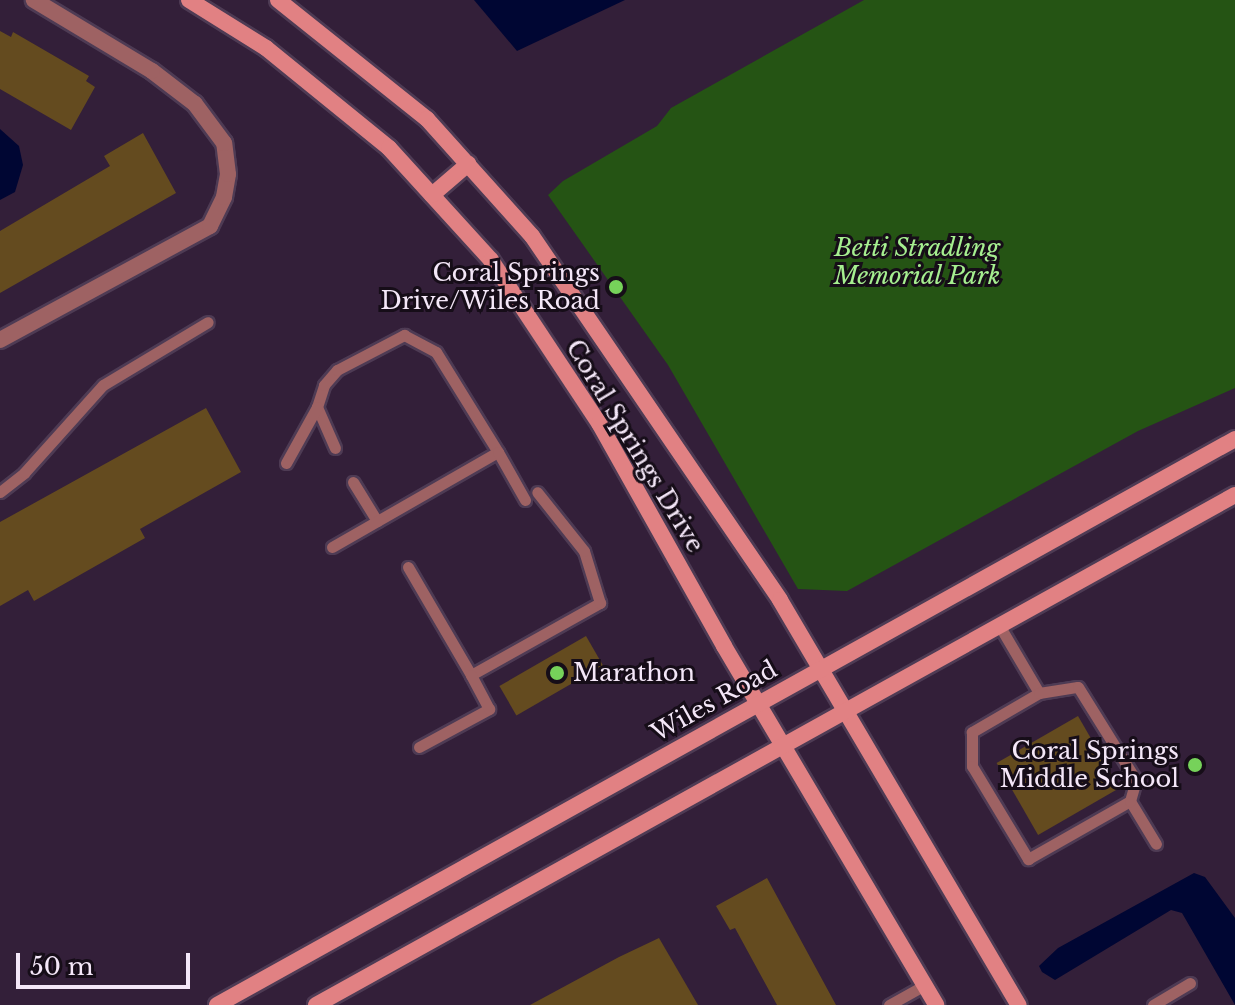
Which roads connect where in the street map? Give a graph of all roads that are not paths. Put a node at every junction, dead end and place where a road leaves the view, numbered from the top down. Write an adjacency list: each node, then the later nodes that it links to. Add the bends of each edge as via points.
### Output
1 (34, 0): 7 (street, via 152,71 195,104 224,143 228,174 210,226)
2 (189, 0): 5 (main road, Coral Springs Drive, via 266,48 389,148)
3 (278, 0): 4 (main road, Coral Springs Drive, via 427,119)
4 (468, 164): 5 (main road); 22 (main road, Coral Springs Drive, via 541,248)
5 (432, 195): 25 (main road, Coral Springs Drive, via 491,260 599,423)
6 (208, 322): 14 (lane, via 103,385 24,473)
7 (0, 340)
8 (317, 407): 10 (lane); 11 (lane, via 324,385 337,370 404,335 436,352); 12 (lane)
9 (1235, 439): 22 (main road, Wiles Road)
10 (335, 448)
11 (498, 452): 17 (lane); 18 (lane)
12 (286, 463)
13 (353, 482): 18 (lane)
14 (0, 492)
15 (537, 492): 23 (lane, via 584,551 600,603)
16 (1235, 495): 21 (main road)
17 (525, 500)
18 (377, 521): 19 (lane)
19 (332, 547)
20 (408, 567): 23 (lane)
21 (999, 625): 24 (lane); 26 (main road)
22 (821, 668): 25 (main road, Wiles Road); 26 (main road, Coral Springs Drive)
23 (471, 675): 28 (lane, via 489,709)
24 (1039, 693): 29 (lane, via 1078,687 1136,780); 29 (lane, via 972,732 972,766 1028,859)
25 (759, 703): 27 (main road, Coral Springs Drive); 33 (main road, Wiles Road)
26 (846, 711): 27 (main road); 37 (main road, Coral Springs Drive)
27 (783, 745): 32 (main road, Coral Springs Drive); 34 (main road)
28 (419, 747)
29 (1130, 801): 30 (lane)
30 (1156, 844)
31 (1190, 983): 38 (lane)
32 (925, 985): 35 (lane); 36 (main road, Coral Springs Drive)
33 (217, 1005)
34 (316, 1005)
35 (889, 1005)
36 (936, 1005)
37 (1019, 1005)
38 (1153, 1005)

